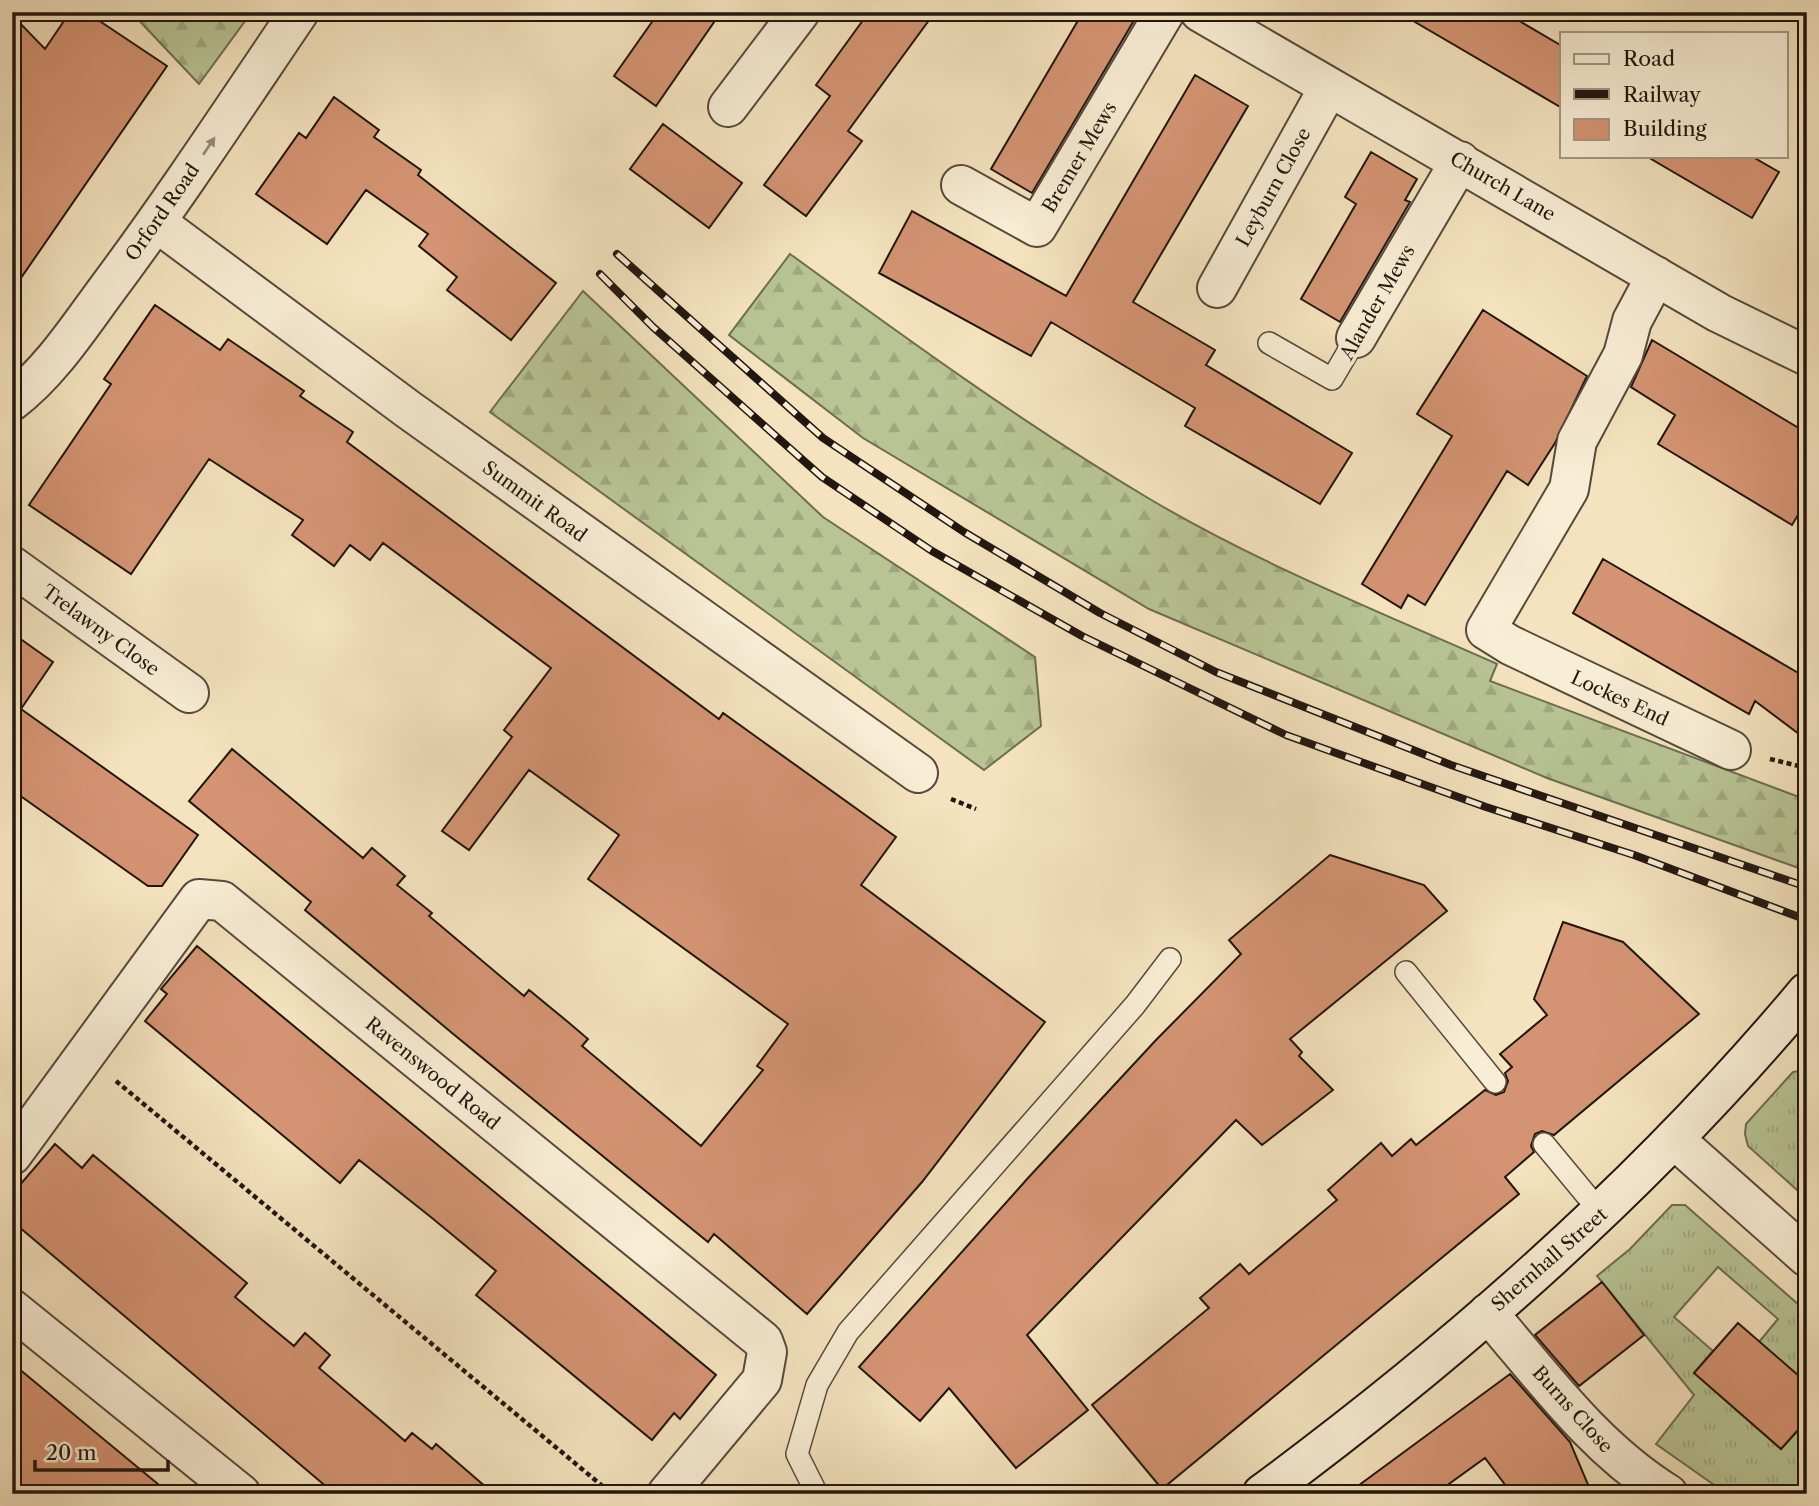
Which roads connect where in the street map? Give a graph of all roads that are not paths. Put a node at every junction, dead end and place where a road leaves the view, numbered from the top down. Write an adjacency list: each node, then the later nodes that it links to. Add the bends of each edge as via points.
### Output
1 (299, 12): 9 (street, Orford Road, one-way to 1)
2 (800, 12): 6 (street)
3 (1166, 12): 8 (street, Bremer Mews, via 1037,227)
4 (1200, 12): 5 (street, Church Lane)
5 (1329, 87): 7 (street, Church Lane); 11 (street, Leyburn Close)
6 (728, 107)
7 (1460, 161): 10 (street, Church Lane); 12 (street, Alander Mews)
8 (961, 186)
9 (156, 222): 15 (street, Orford Road, via 61,350); 19 (street, Summit Road, via 409,410)
10 (1656, 276): 14 (street, Church Lane); 18 (street, Lockes End, via 1632,321 1623,355 1577,441 1569,489 1486,630)
11 (1217, 288)
12 (1356, 338): 13 (lane, Alander Mews, via 1332,379)
13 (1269, 343)
14 (1807, 356)
15 (12, 401)
16 (12, 566): 17 (street, Trelawny Close)
17 (189, 694)
18 (1731, 750)
19 (918, 773)
20 (1170, 959): 33 (lane, via 1135,1005 848,1332 817,1385 797,1454)
21 (1406, 972): 23 (lane)
22 (1807, 992): 24 (street, Shernhall Street)
23 (1494, 1082)
24 (1674, 1139): 27 (street, Shernhall Street); 28 (street)
25 (1545, 1143): 27 (lane)
26 (12, 1155): 32 (street, Ravenswood Road, via 199,899 222,901 763,1341 767,1352 762,1380)
27 (1602, 1214): 30 (street, Shernhall Street)
28 (1807, 1257)
29 (12, 1308): 31 (street)
30 (1488, 1312): 34 (street, Shernhall Street, via 1339,1437); 35 (street, Burns Close, via 1598,1441)
31 (241, 1494)
32 (667, 1494)
33 (817, 1494)
34 (1262, 1494)
35 (1668, 1494)

